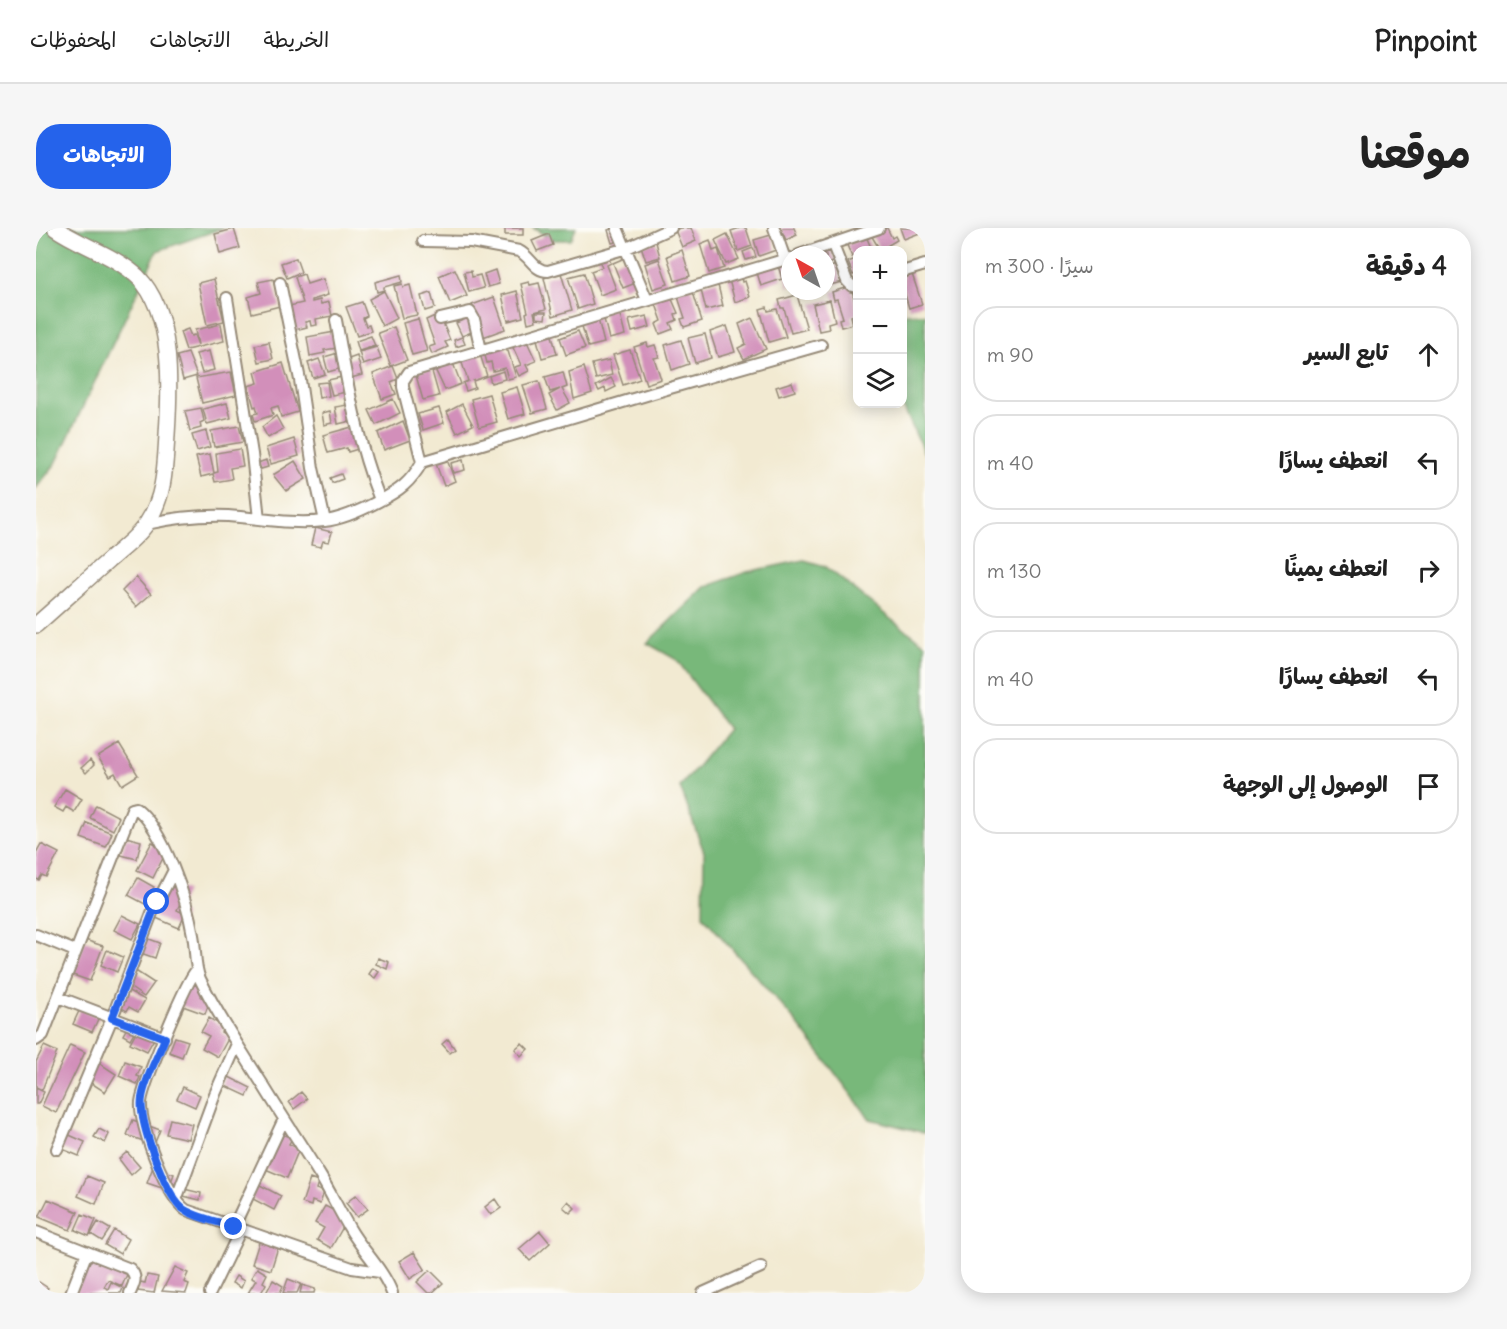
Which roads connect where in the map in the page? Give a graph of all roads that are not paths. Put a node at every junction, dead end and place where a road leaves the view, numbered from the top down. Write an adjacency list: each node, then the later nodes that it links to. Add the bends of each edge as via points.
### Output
1 (55, 228): 26 (main road, via 137,277 150,293 159,317 166,344 170,393 165,476)
2 (617, 228): 10 (street)
3 (671, 228): 10 (street)
4 (774, 228): 8 (street)
5 (879, 228): 7 (street)
6 (423, 241): 10 (street, via 471,242 519,251 542,271)
7 (833, 245): 9 (street); 15 (street, via 847,281)
8 (782, 246)
9 (830, 246)
10 (627, 248): 17 (street)
11 (781, 260): 17 (street)
12 (925, 266): 13 (street)
13 (907, 271)
14 (280, 283): 25 (street)
15 (853, 286)
16 (227, 298): 24 (street)
17 (647, 300): 21 (street)
18 (440, 319): 21 (street, via 470,312)
19 (336, 320): 23 (street, via 356,428)
20 (821, 345): 22 (street)
21 (481, 350): 22 (street, via 416,369 405,376 403,387)
22 (422, 462): 23 (street, via 401,489)
23 (380, 500): 25 (street, via 360,511)
24 (259, 519): 25 (street); 26 (street, via 176,517)
25 (325, 521)
26 (146, 524): 27 (main road)
27 (36, 625)
28 (174, 870): 30 (street, via 148,821 133,808); 31 (street, via 188,909); 33 (street)
29 (36, 935): 30 (street)
30 (75, 951): 32 (street)
31 (196, 971): 34 (street); 36 (street)
32 (58, 997): 33 (street); 35 (street, via 43,1035)
33 (112, 1018): 34 (street); 38 (street)
34 (165, 1038): 39 (street, via 141,1109 156,1161)
35 (36, 1040)
36 (237, 1044): 37 (street); 39 (street)
37 (284, 1119): 40 (street); 44 (street)
38 (57, 1149)
39 (176, 1200): 40 (street, via 186,1210)
40 (237, 1228): 44 (street, via 352,1268); 47 (street)
41 (36, 1232): 42 (street)
42 (87, 1252): 45 (street); 46 (street, via 133,1272 135,1281)
43 (761, 1267): 49 (street)
44 (380, 1272): 48 (street)
45 (71, 1293)
46 (130, 1293)
47 (210, 1293)
48 (392, 1293)
49 (703, 1293)

